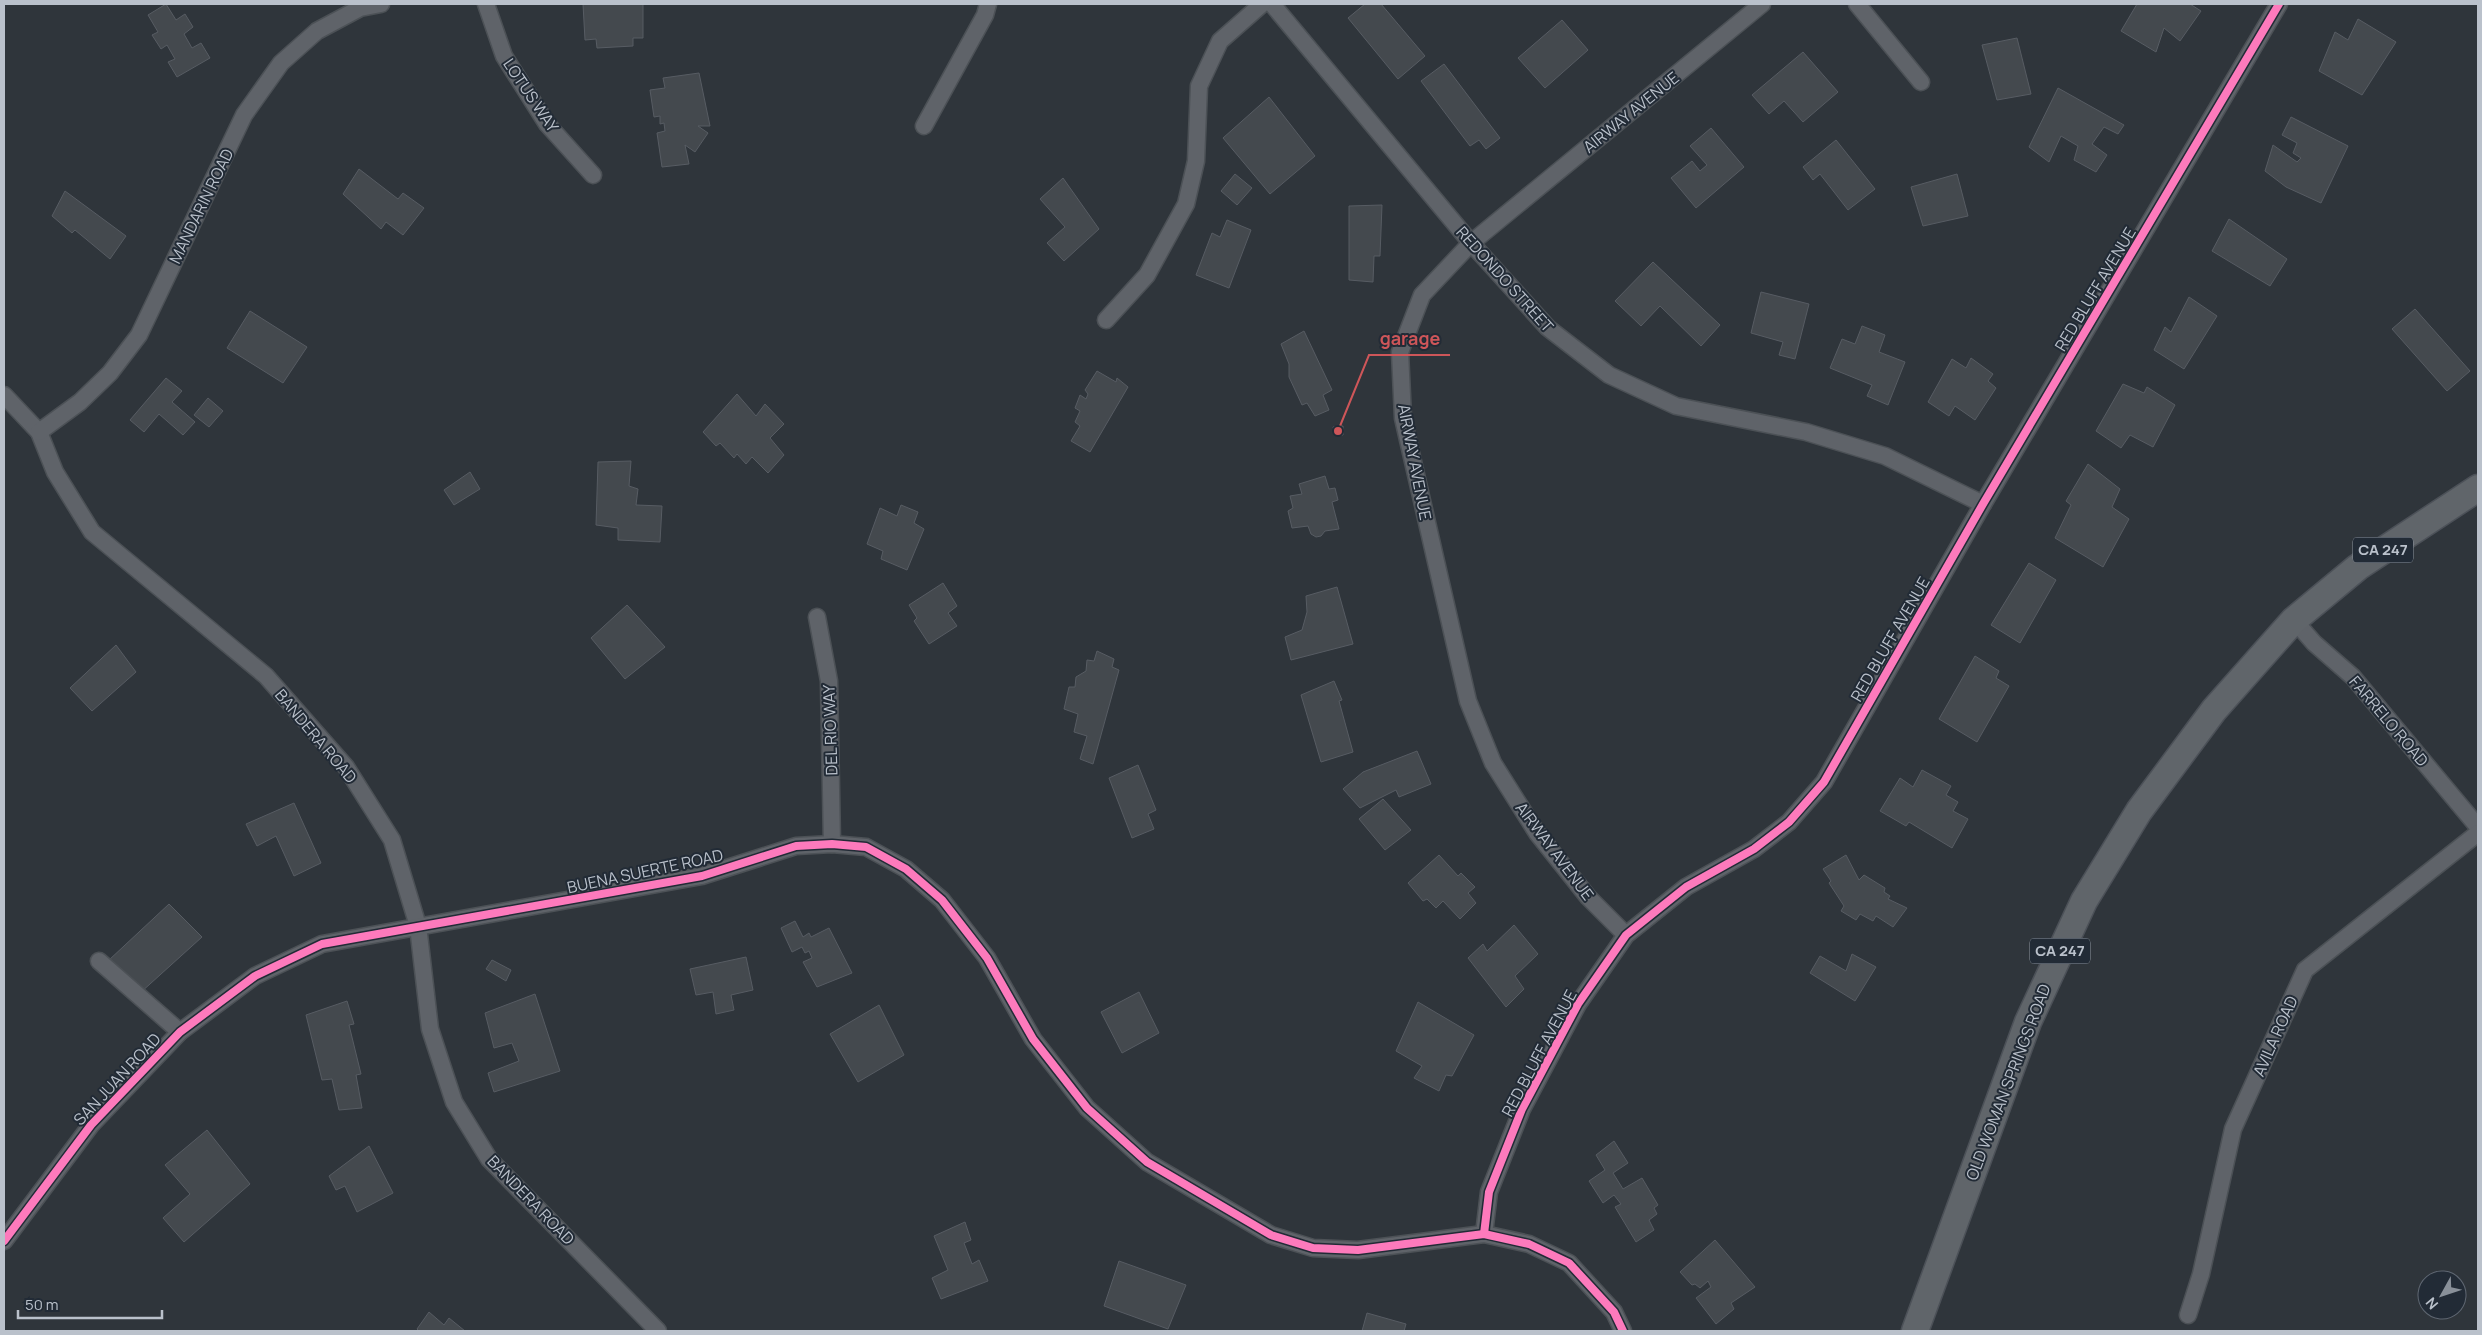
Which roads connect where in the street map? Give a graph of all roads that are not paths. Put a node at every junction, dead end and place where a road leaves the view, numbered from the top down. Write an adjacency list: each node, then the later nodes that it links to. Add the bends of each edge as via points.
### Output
1 (381, 4): 15 (street, MANDARIN ROAD, via 360,8 317,32 281,64 244,115 139,335 110,373 80,402)
2 (486, 4): 11 (street, LOTUS WAY, via 504,56 547,124)
3 (988, 4): 10 (street)
4 (1262, 4): 13 (street, via 1220,41 1199,86 1196,161 1186,204 1147,275)
5 (1272, 4): 12 (street, REDONDO STREET)
6 (1762, 4): 12 (street, AIRWAY AVENUE)
7 (1857, 4): 9 (street)
8 (2279, 4): 17 (street, RED BLUFF AVENUE)
9 (1921, 82)
10 (924, 126)
11 (593, 176)
12 (1471, 243): 17 (street, REDONDO STREET, via 1548,328 1609,375 1676,406 1806,432 1885,456); 24 (street, AIRWAY AVENUE, via 1422,295 1400,352 1403,418 1468,701 1493,763 1537,833 1588,897)
13 (1106, 320)
14 (4, 396): 15 (street, BANDERA ROAD)
15 (39, 432): 23 (street, BANDERA ROAD, via 55,472 92,532 266,676 346,767 392,840)
16 (2478, 488): 19 (main road, OLD WOMAN SPRINGS ROAD / CA 247, via 2358,567)
17 (1983, 504): 24 (street, RED BLUFF AVENUE, via 1824,782 1789,822 1754,849 1686,887)
18 (818, 617): 22 (street, DEL RIO WAY, via 829,681)
19 (2294, 620): 20 (street, FARRELO ROAD, via 2314,643 2353,677); 32 (main road, OLD WOMAN SPRINGS ROAD / CA 247, via 2214,710 2139,811 2084,901 2028,1022)
20 (2478, 827)
21 (2478, 833): 29 (street, AVILA ROAD, via 2305,970 2233,1129 2201,1274)
22 (832, 844): 23 (street, BUENA SUERTE ROAD, via 796,846 702,876); 27 (street, BUENA SUERTE ROAD, via 866,847 906,869 942,900 987,958 1033,1039 1087,1108 1146,1162 1271,1235 1313,1248 1358,1250)
23 (418, 926): 26 (street, BUENA SUERTE ROAD, via 322,944 255,976); 30 (street, BANDERA ROAD, via 430,1029 454,1102 489,1159)
24 (1626, 935): 27 (street, RED BLUFF AVENUE, via 1578,1004 1522,1109 1490,1192)
25 (99, 961): 26 (street)
26 (180, 1032): 28 (street, SAN JUAN ROAD, via 91,1125)
27 (1484, 1234): 31 (street, BUENA SUERTE ROAD, via 1529,1244 1569,1263 1614,1312)
28 (4, 1241)
29 (2188, 1315)
30 (658, 1331)
31 (1624, 1331)
32 (1914, 1331)

